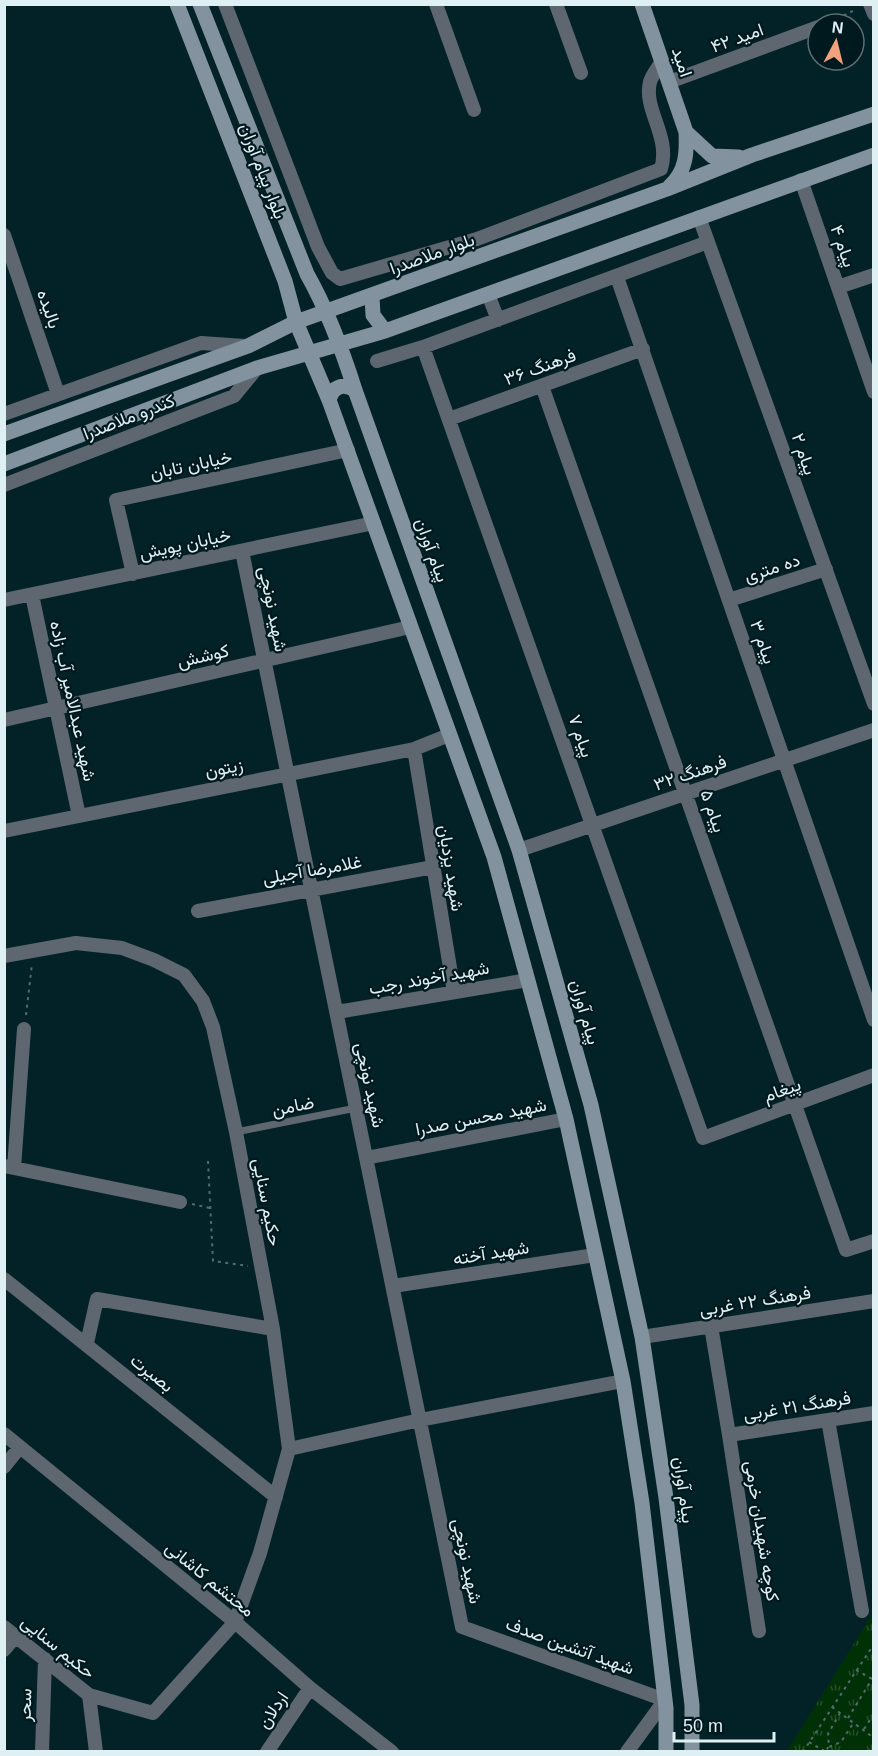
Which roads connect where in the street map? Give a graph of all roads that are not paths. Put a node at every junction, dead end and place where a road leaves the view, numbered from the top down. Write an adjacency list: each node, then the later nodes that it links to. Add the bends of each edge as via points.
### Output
1 (177, 4): 28 (main road, بلوار پیام آوران)
2 (200, 4): 25 (main road, بلوار پیام آوران)
3 (225, 4): 22 (street, via 318,247 332,273 340,279)
4 (436, 4): 13 (street)
5 (556, 4): 11 (street)
6 (642, 4): 10 (main road, امید)
7 (870, 4): 8 (street)
8 (873, 15)
9 (806, 31): 12 (street, امید ۴۲)
10 (662, 62): 12 (main road, امید); 22 (street, via 650,80 649,92 666,154 661,169)
11 (581, 73)
12 (669, 82): 15 (main road, امید)
13 (474, 110)
14 (873, 114): 16 (main road, بلوار ملاصدرا)
15 (686, 132): 16 (main road, امید, via 712,156 730,159); 19 (main road, امید, via 687,154 681,176)
16 (752, 155): 19 (main road, بلوار ملاصدرا)
17 (873, 155): 18 (main road)
18 (801, 180): 20 (main road); 29 (street, پیام ۴)
19 (667, 189): 24 (main road, بلوار ملاصدرا)
20 (699, 217): 23 (street, پیام ۲); 30 (main road)
21 (4, 235): 46 (street, بالیده)
22 (477, 239): 24 (street)
23 (708, 242): 27 (street); 56 (street, پیام ۲)
24 (447, 269): 31 (main road, بلوار ملاصدرا)
25 (307, 274): 28 (main road, via 301,283); 32 (main road, بلوار پیام آوران)
26 (873, 275): 29 (street)
27 (617, 277): 33 (street); 39 (street, پیام ۳)
28 (285, 281): 34 (main road, بلوار پیام آوران)
29 (838, 287): 45 (street, پیام ۴)
30 (488, 294): 33 (street); 35 (main road)
31 (372, 296): 32 (main road, بلوار ملاصدرا); 35 (main road, via 373,315)
32 (328, 310): 34 (main road, بلوار ملاصدرا); 36 (main road, پیام آوران)
33 (498, 320): 38 (street)
34 (296, 322): 37 (main road, بلوار ملاصدرا); 40 (main road, بلوار پیام آوران)
35 (385, 332): 36 (main road)
36 (341, 343): 40 (main road); 44 (main road, پیام آوران)
37 (248, 346): 42 (main road, via 254,346 263,356); 46 (street, via 201,343); 50 (main road, بلوار ملاصدرا)
38 (423, 347): 41 (street); 49 (street, پیام ۷)
39 (643, 349): 43 (street, فرهنگ ۳۶); 60 (street, پیام ۳)
40 (308, 354): 42 (main road); 47 (main road)
41 (377, 361)
42 (257, 368): 52 (main road); 53 (street, کندرو ملاصدرا, via 234,396)
43 (542, 386): 49 (street, فرهنگ ۳۶); 71 (street, پیام ۵)
44 (355, 390): 47 (main road, via 339,386); 75 (main road, پیام آوران)
45 (873, 392)
46 (58, 394): 48 (street)
47 (329, 400): 51 (main road)
48 (4, 414)
49 (449, 419): 73 (street, پیام ۷)
50 (4, 434)
51 (348, 450): 54 (main road); 57 (street, خیابان تابان, via 116,500)
52 (4, 464)
53 (4, 485)
54 (374, 523): 55 (street, خیابان پویش); 61 (main road)
55 (242, 551): 57 (street, خیابان پویش); 62 (street, شهید نونچی)
56 (826, 569): 60 (street, ده متری); 63 (street, پیام ۲)
57 (133, 574): 58 (street, خیابان پویش)
58 (32, 595): 59 (street, خیابان پویش); 64 (street, شهید عبدالامیر آب زاده)
59 (4, 600)
60 (729, 600): 69 (street, پیام ۳)
61 (410, 627): 62 (street, کوشش); 67 (main road)
62 (265, 660): 64 (street, کوشش); 70 (street, شهید نونچی)
63 (873, 704)
64 (56, 708): 65 (street, کوشش); 72 (street, شهید عبدالامیر آب زاده)
65 (4, 720)
66 (873, 730): 69 (street, فرهنگ ۳۲)
67 (449, 735): 68 (street, زیتون); 80 (main road, via 494,857)
68 (414, 749): 70 (street, زیتون); 76 (street, شهید یزدیان)
69 (784, 760): 71 (street, فرهنگ ۳۲); 83 (street, پیام ۳)
70 (288, 774): 72 (street, زیتون); 77 (street, شهید نونچی)
71 (688, 793): 73 (street, فرهنگ ۳۲); 86 (street, پیام ۵)
72 (79, 816): 74 (street, زیتون)
73 (593, 825): 75 (street, فرهنگ ۳۲); 90 (street, پیام ۷)
74 (4, 831)
75 (519, 850): 93 (main road, پیام آوران, via 591,1105)
76 (433, 867): 77 (street, غلامرضا آجیلی); 81 (street, شهید یزدیان)
77 (311, 888): 78 (street, غلامرضا آجیلی); 82 (street, شهید نونچی)
78 (198, 911)
79 (4, 956): 89 (street, حکیم سنایی, via 76,943 122,948 184,975 203,1001 213,1028)
80 (528, 980): 81 (street, شهید آخوند رجب); 88 (main road)
81 (454, 992): 82 (street, شهید آخوند رجب)
82 (337, 1012): 87 (street, شهید نونچی)
83 (873, 1020)
84 (24, 1029): 92 (street)
85 (873, 1075): 86 (street, پیغام)
86 (795, 1104): 90 (street, پیغام); 96 (street, پیام ۵, via 846,1250)
87 (356, 1108): 89 (lane, ضامن); 91 (street, شهید نونچی)
88 (566, 1119): 91 (street, شهید محسن صدرا); 94 (main road)
89 (236, 1132): 102 (street, حکیم سنایی)
90 (703, 1138)
91 (366, 1158): 99 (street, شهید نونچی)
92 (9, 1167): 95 (street)
93 (606, 1177): 94 (main road); 103 (main road, پیام آوران)
94 (580, 1182): 97 (main road)
95 (180, 1202)
96 (873, 1241)
97 (595, 1255): 99 (street, شهید آخته); 105 (main road)
98 (4, 1279): 104 (street, بصیرت)
99 (393, 1286): 107 (street, شهید نونچی)
100 (873, 1300): 101 (street, فرهنگ ۲۲ غربی)
101 (711, 1326): 103 (street, فرهنگ ۲۲ غربی); 110 (street, فرهنگ ۲۱ غربی)
102 (273, 1329): 104 (street, via 97,1299); 112 (street, حکیم سنایی)
103 (642, 1337): 131 (main road, پیام آوران, via 692,1705)
104 (87, 1343): 114 (street, بصیرت)
105 (623, 1381): 107 (street); 124 (main road)
106 (873, 1413): 108 (street, فرهنگ ۲۱ غربی)
107 (420, 1420): 112 (street); 117 (street, شهید نونچی)
108 (828, 1420): 110 (street, فرهنگ ۲۱ غربی); 115 (street)
109 (4, 1434): 111 (street, محتشم کاشانی)
110 (729, 1436): 118 (street, کوچه شهیدان خرمی)
111 (20, 1447): 113 (street); 116 (street, محتشم کاشانی)
112 (289, 1449): 114 (street, حکیم سنایی)
113 (4, 1467)
114 (276, 1497): 116 (street, حکیم سنایی)
115 (862, 1611)
116 (235, 1622): 122 (street, محتشم کاشانی); 123 (street, via 153,1713)
117 (462, 1627): 124 (street, شهید آتشین صدف)
118 (759, 1631)
119 (10, 1632): 120 (street); 121 (street, حکیم سنایی)
120 (4, 1650)
121 (45, 1659): 123 (street, حکیم سنایی); 125 (street, سحر)
122 (310, 1688): 127 (street, اردلان); 128 (street, محتشم کاشانی)
123 (89, 1695): 126 (street)
124 (665, 1700): 129 (street); 130 (main road)
125 (42, 1752)
126 (96, 1752)
127 (267, 1752)
128 (392, 1752)
129 (627, 1752)
130 (666, 1752)
131 (692, 1752)

